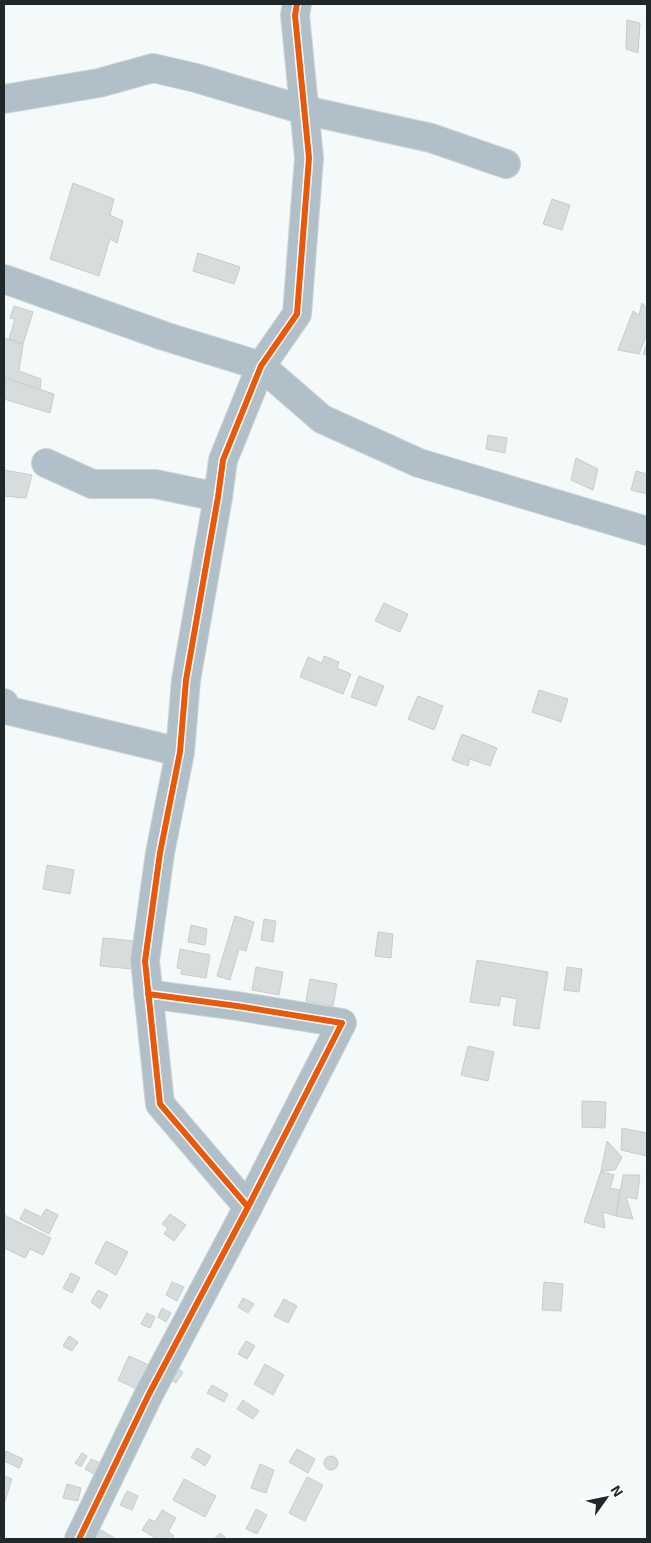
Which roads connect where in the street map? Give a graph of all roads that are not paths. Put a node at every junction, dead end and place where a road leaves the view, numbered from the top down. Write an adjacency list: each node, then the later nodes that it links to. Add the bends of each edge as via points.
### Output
1 (296, 4): 3 (street, via 294,15)
2 (4, 98): 3 (street, via 99,83 153,68)
3 (304, 110): 4 (street, via 431,138); 6 (street, via 309,158 297,314)
4 (506, 164)
5 (4, 279): 6 (street, via 164,336)
6 (261, 366): 8 (street, via 223,460); 9 (street, via 322,419 419,463)
7 (46, 463): 8 (street, via 92,484 155,484)
8 (218, 497): 11 (street, via 186,680)
9 (647, 531)
10 (4, 704): 11 (street, via 6,710)
11 (180, 752): 12 (street, via 160,853 145,961)
12 (148, 994): 13 (street, via 160,1104); 13 (street, via 342,1023)
13 (248, 1207): 14 (street, via 149,1394)
14 (79, 1539)

